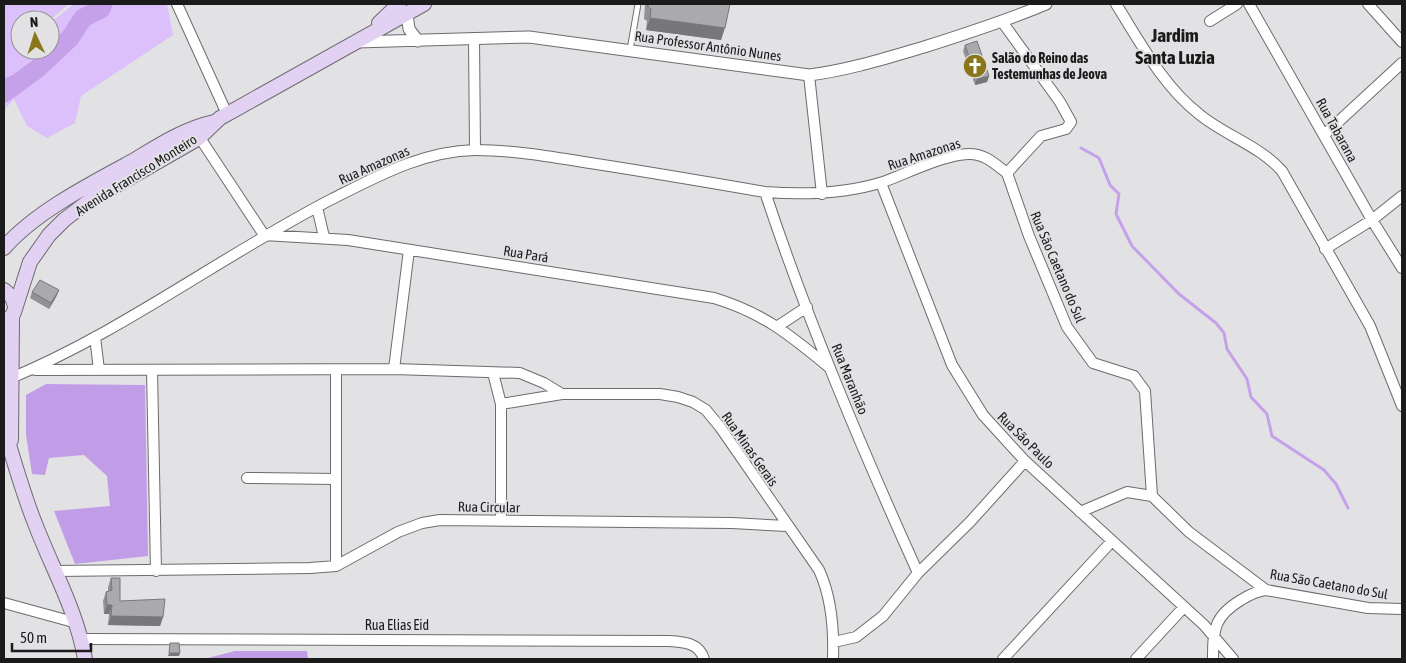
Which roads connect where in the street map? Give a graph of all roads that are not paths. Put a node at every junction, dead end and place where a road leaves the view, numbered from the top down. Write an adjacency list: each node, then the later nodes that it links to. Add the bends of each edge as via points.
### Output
1 (176, 4): 19 (street)
2 (424, 4): 9 (main road)
3 (638, 4): 16 (lane)
4 (1046, 4): 11 (street, Rua Professor Antônio Nunes)
5 (1116, 4): 33 (street, via 1181,98 1199,115 1282,170)
6 (1237, 4): 10 (street)
7 (1249, 4): 21 (street, Rua Tabarana)
8 (1368, 4): 15 (street)
9 (403, 9): 13 (main road, Avenida Francisco Monteiro); 14 (street, via 408,29)
10 (1210, 21)
11 (1003, 23): 18 (street, Rua Professor Antônio Nunes, via 843,70); 23 (street, via 1060,102 1071,124 1066,129 1041,136)
12 (474, 38): 14 (street, Rua Professor Antônio Nunes); 16 (street, Rua Professor Antônio Nunes, via 539,38); 22 (street)
13 (359, 40): 14 (street, Rua Professor Antônio Nunes); 19 (main road, Avenida Francisco Monteiro)
14 (418, 41)
15 (1402, 42)
16 (630, 50): 18 (street, Rua Professor Antônio Nunes)
17 (1402, 62): 21 (street)
18 (809, 75): 26 (street)
19 (227, 114): 20 (main road, Avenida Francisco Monteiro)
20 (196, 132): 30 (street); 32 (main road, Avenida Francisco Monteiro, via 49,211); 38 (main road, Avenida Francisco Monteiro, via 64,220 30,262)
21 (1324, 135): 29 (street, Rua Tabarana)
22 (475, 150): 25 (street, Rua Amazonas, via 544,156); 28 (street, Rua Amazonas, via 410,162)
23 (1006, 172): 24 (street, Rua Amazonas, via 987,158 960,154); 57 (street, Rua São Caetano do Sul, via 1068,328 1093,363 1134,376 1145,390)
24 (881, 182): 26 (street, Rua Amazonas); 54 (street, Rua São Paulo, via 952,365 983,415)
25 (766, 192): 26 (street, Rua Amazonas); 37 (street, Rua Maranhão)
26 (822, 194)
27 (1402, 196): 29 (street)
28 (317, 207): 30 (street, Rua Amazonas); 31 (street)
29 (1372, 220): 33 (street); 35 (street, Rua Tabarana)
30 (264, 235): 31 (street, Rua Pará); 40 (street, Rua Amazonas)
31 (324, 237): 34 (street, Rua Pará)
32 (4, 248)
33 (1325, 248): 51 (street, via 1370,326)
34 (409, 250): 39 (street, Rua Pará, via 714,298 749,310); 42 (street)
35 (1402, 268)
36 (4, 290): 38 (main road, via 12,297)
37 (807, 307): 39 (street); 41 (street, Rua Maranhão)
38 (10, 314): 48 (main road, Avenida Francisco Monteiro)
39 (778, 326): 41 (street, Rua Pará)
40 (95, 337): 43 (street, Rua Amazonas); 44 (street)
41 (830, 368): 65 (street, Rua Maranhão)
42 (394, 369): 46 (street, Rua Minas Gerais); 47 (street, Rua Minas Gerais)
43 (32, 370): 44 (street, Rua Minas Gerais); 48 (street, Rua Amazonas)
44 (99, 370): 45 (street, Rua Minas Gerais)
45 (152, 370): 46 (street, Rua Minas Gerais); 64 (street)
46 (336, 370): 56 (street)
47 (494, 372): 49 (street, Rua Minas Gerais, via 520,373); 50 (street)
48 (7, 380): 53 (main road, Avenida Francisco Monteiro)
49 (562, 394): 50 (street, Rua Minas Gerais); 60 (street, Rua Minas Gerais, via 660,394 693,402 706,410 720,427)
50 (501, 404): 59 (street)
51 (1402, 406)
52 (4, 428): 53 (main road)
53 (10, 449): 63 (main road)
54 (1025, 461): 58 (street, Rua São Paulo); 65 (street)
55 (247, 478): 56 (street)
56 (336, 479): 62 (street)
57 (1152, 496): 58 (street, via 1126,492); 66 (street, Rua São Caetano do Sul, via 1189,532)
58 (1080, 512): 61 (street, Rua São Paulo)
59 (501, 521): 60 (street, Rua Circular); 62 (street, Rua Circular, via 440,520 422,523 398,532)
60 (786, 526): 73 (street, via 826,584)
61 (1112, 541): 68 (street, Rua São Paulo); 77 (street)
62 (336, 566): 64 (street, Rua Circular)
63 (55, 571): 64 (street, Rua Circular); 70 (main road)
64 (156, 571)
65 (918, 573): 73 (street, via 866,632)
66 (1266, 590): 69 (street, Rua São Caetano do Sul, via 1368,608); 71 (street, via 1255,592 1227,608 1219,618)
67 (4, 603): 70 (street)
68 (1184, 607): 71 (street, Rua São Paulo); 78 (street)
69 (1402, 609)
70 (77, 623): 72 (main road)
71 (1214, 635): 79 (street); 80 (street, Rua São Paulo)
72 (81, 639): 74 (main road); 75 (street, Rua Elias Eid, via 677,642 693,645)
73 (834, 642): 76 (street)
74 (85, 659)
75 (704, 659)
76 (833, 659)
77 (1003, 659)
78 (1136, 659)
79 (1213, 659)
80 (1233, 659)

